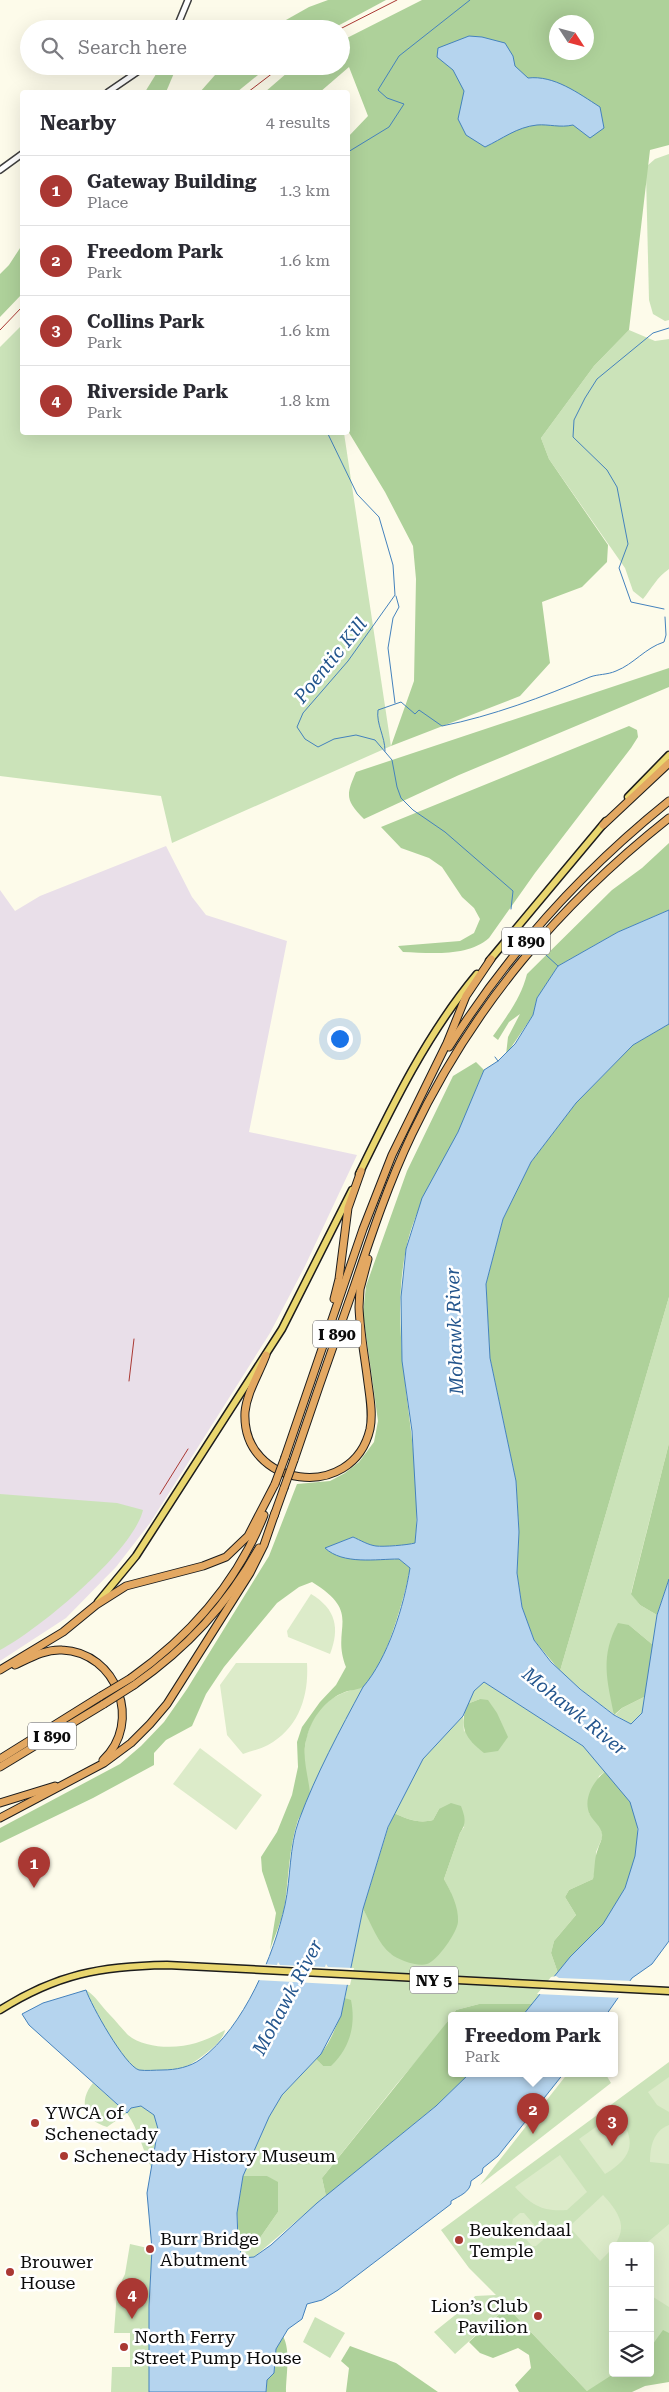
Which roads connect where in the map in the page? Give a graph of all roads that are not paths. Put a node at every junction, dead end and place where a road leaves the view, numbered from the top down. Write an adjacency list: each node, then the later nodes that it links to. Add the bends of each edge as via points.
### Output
1 (188, 0): 2 (street)
2 (180, 20)
3 (133, 75): 4 (street)
4 (111, 90)
5 (20, 155): 6 (street)
6 (0, 170)
7 (669, 755): 11 (main road)
8 (669, 764): 11 (highway)
9 (669, 801): 13 (highway, I 890, via 599,862 532,933 469,1017)
10 (669, 818): 15 (highway, I 890, via 573,902 490,1000 427,1104)
11 (603, 825): 12 (main road)
12 (491, 959): 13 (highway, via 466,996 447,1043); 14 (main road, via 458,999 419,1058)
13 (414, 1108): 17 (highway, I 890, via 372,1204)
14 (361, 1171): 16 (main road, via 306,1283); 17 (highway, via 348,1208 339,1279)
15 (381, 1207): 16 (highway, via 359,1298 371,1423 363,1446 347,1465 324,1476 302,1478 278,1470 256,1451 247,1430 246,1406); 19 (highway, I 890, bridge)
16 (266, 1355): 20 (main road, via 136,1556)
17 (317, 1363): 18 (highway, I 890, bridge)
18 (275, 1484): 20 (highway, via 248,1536 226,1558 126,1586); 22 (highway, I 890, bridge, via 252,1541 218,1598 184,1636 131,1678)
19 (275, 1513): 23 (highway, I 890, bridge, via 252,1561 219,1610 183,1648 134,1686); 24 (highway, via 258,1560 166,1704 141,1734 120,1752)
20 (96, 1605): 21 (highway, via 63,1632)
21 (0, 1671): 24 (highway, via 44,1652 62,1650 92,1659 111,1676 123,1707 121,1733 108,1756)
22 (0, 1759)
23 (0, 1767)
24 (80, 1776): 25 (highway)
25 (72, 1780): 26 (highway); 27 (highway)
26 (0, 1803)
27 (0, 1818)
28 (669, 1991): 29 (main road, NY 5, via 167,1965 106,1967 64,1978 18,1998)
29 (0, 2010)

